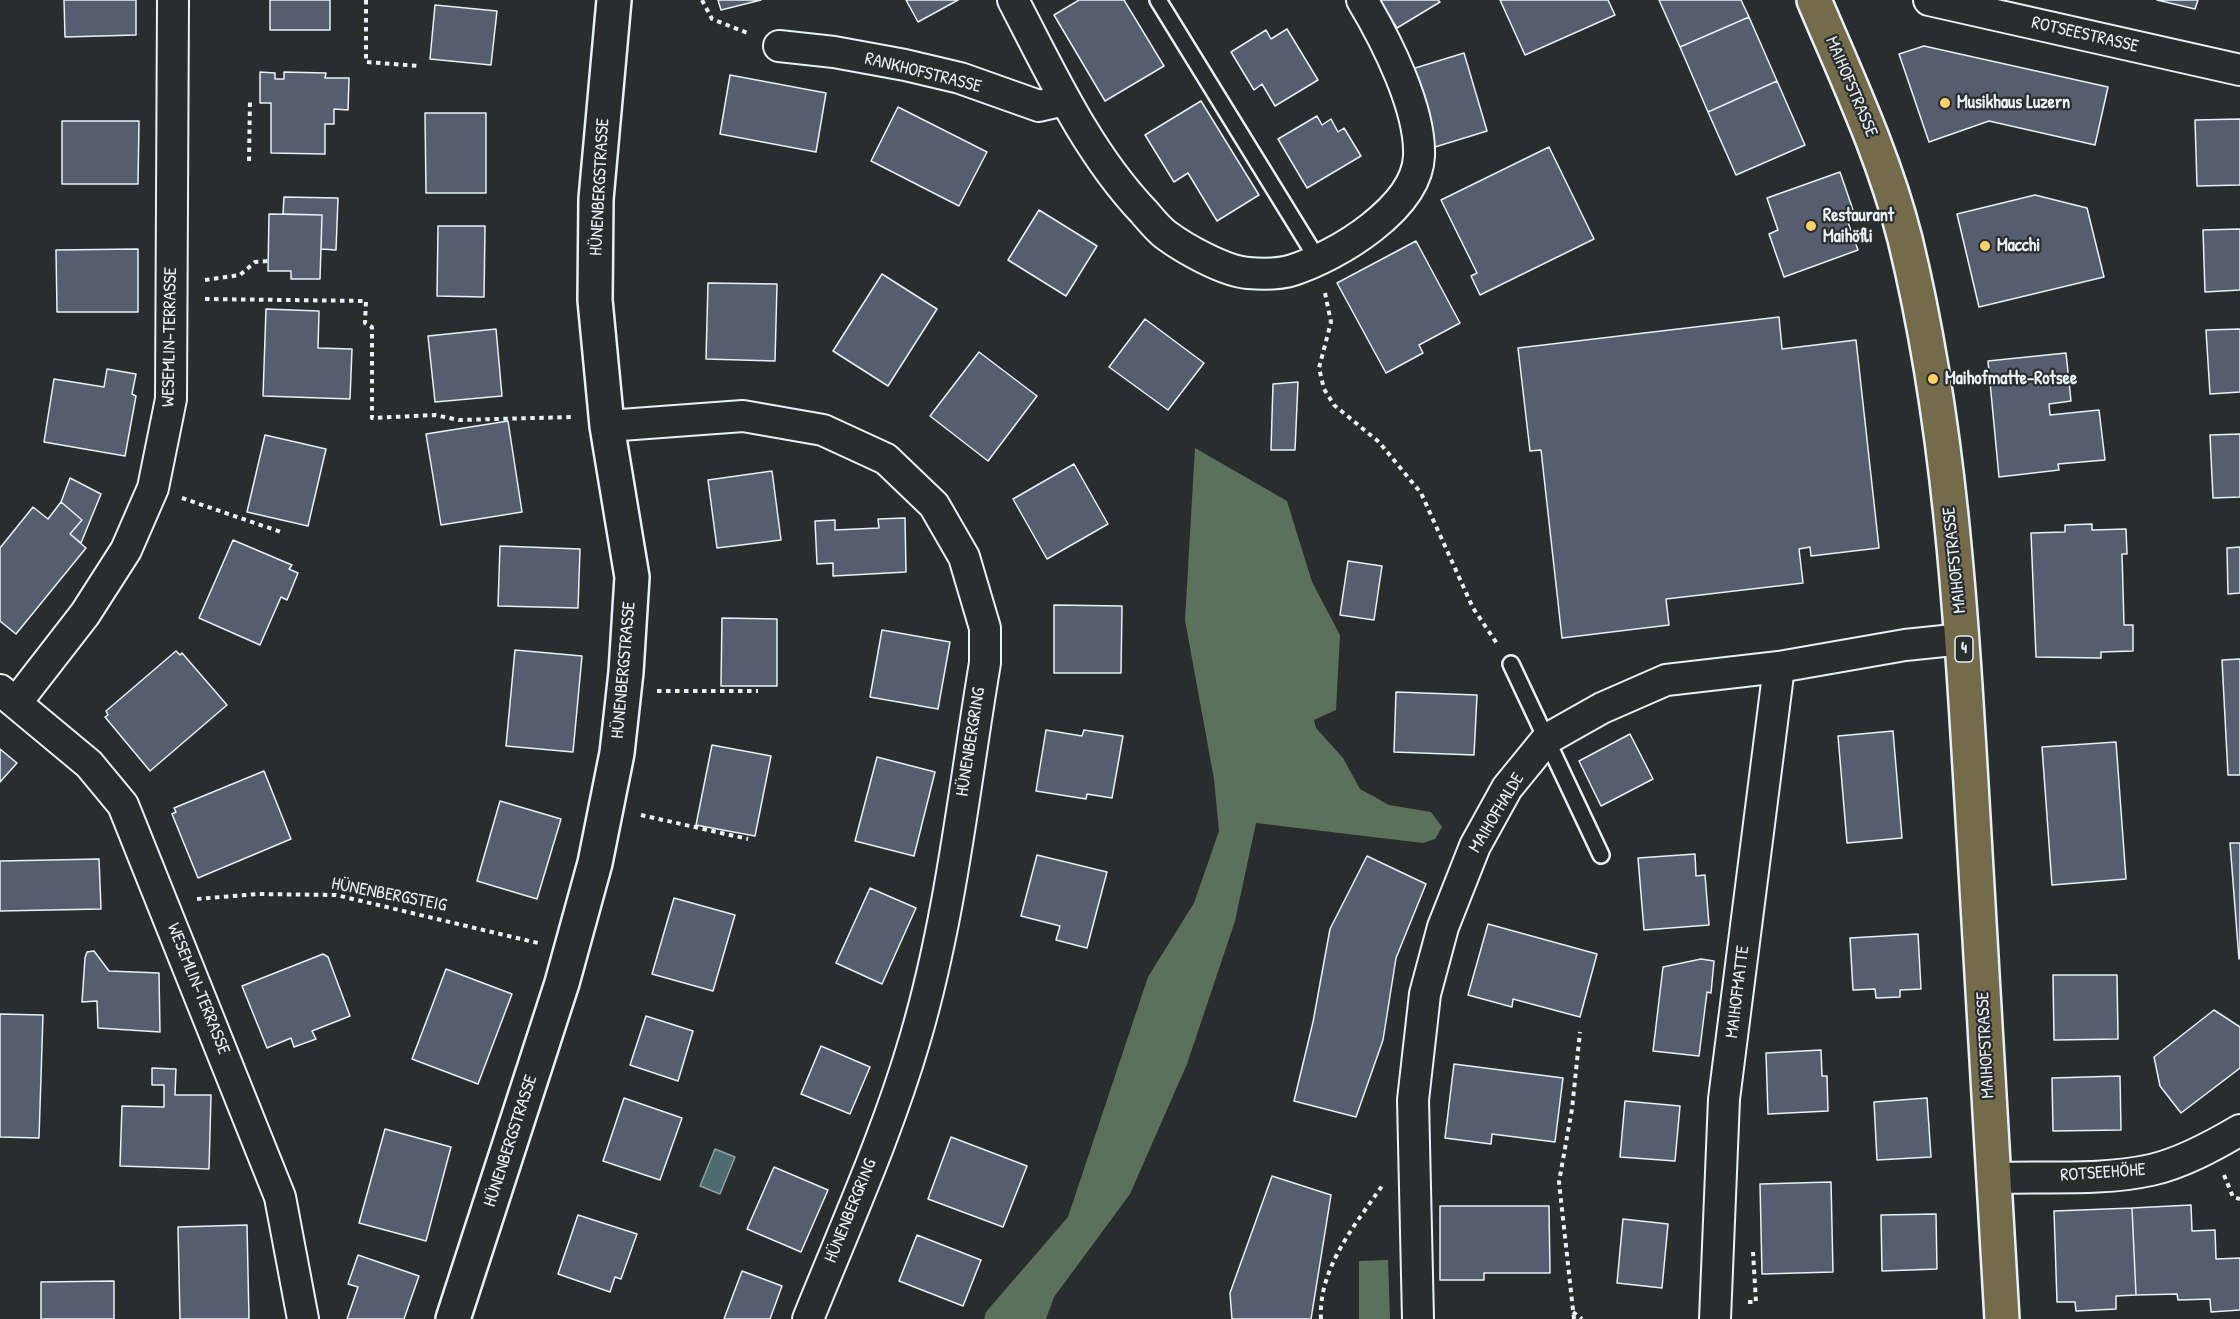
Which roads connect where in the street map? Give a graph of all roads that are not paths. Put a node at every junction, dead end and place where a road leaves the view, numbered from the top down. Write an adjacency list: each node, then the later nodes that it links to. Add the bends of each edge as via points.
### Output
1 (173, 0): 16 (street, WESEMLIN-TERRASSE, via 171,399 153,488 126,550 85,614)
2 (614, 0): 12 (street, HÜNENBERGSTRASSE, via 596,199 595,300)
3 (1013, 0): 10 (street)
4 (1158, 0): 11 (lane)
5 (1362, 0): 11 (street, via 1403,80 1419,158 1412,181 1381,222)
6 (1815, 0): 13 (main road, MAIHOFSTRASSE / 4, via 1876,146 1906,246 1946,468)
7 (1929, 0): 9 (street, ROTSEESTRASSE)
8 (779, 46): 10 (street, RANKHOFSTRASSE, via 834,52 960,78 1039,106)
9 (2240, 70)
10 (1065, 100): 11 (street, via 1121,188 1165,234 1205,259 1246,273 1290,271)
11 (1318, 260)
12 (607, 426): 22 (street, HÜNENBERGSTRASSE, via 632,577 617,753 595,863 571,951); 23 (street, HÜNENBERGRING, via 743,416 823,430 886,459 934,505 964,557 985,628 985,663 940,933 915,1038 876,1152)
13 (1963, 639): 15 (street, MAIHOFHALDE); 20 (main road, MAIHOFSTRASSE / 4)
14 (1511, 664): 17 (lane)
15 (1779, 667): 17 (street, MAIHOFHALDE, via 1666,680 1602,708); 25 (street, MAIHOFMATTE, via 1724,1100)
16 (8, 697): 21 (street, WESEMLIN-TERRASSE, via 89,764 123,805 280,1197)
17 (1547, 739): 18 (lane); 24 (street, MAIHOFHALDE, via 1507,788 1475,846 1443,927 1425,994 1413,1100)
18 (1601, 855)
19 (2240, 1130): 20 (street, ROTSEEHÖHE, via 2212,1147 2153,1170 2109,1176)
20 (1994, 1178): 26 (main road, MAIHOFSTRASSE / 4)
21 (303, 1319)
22 (453, 1319)
23 (808, 1319)
24 (1418, 1319)
25 (1715, 1319)
26 (2002, 1319)

